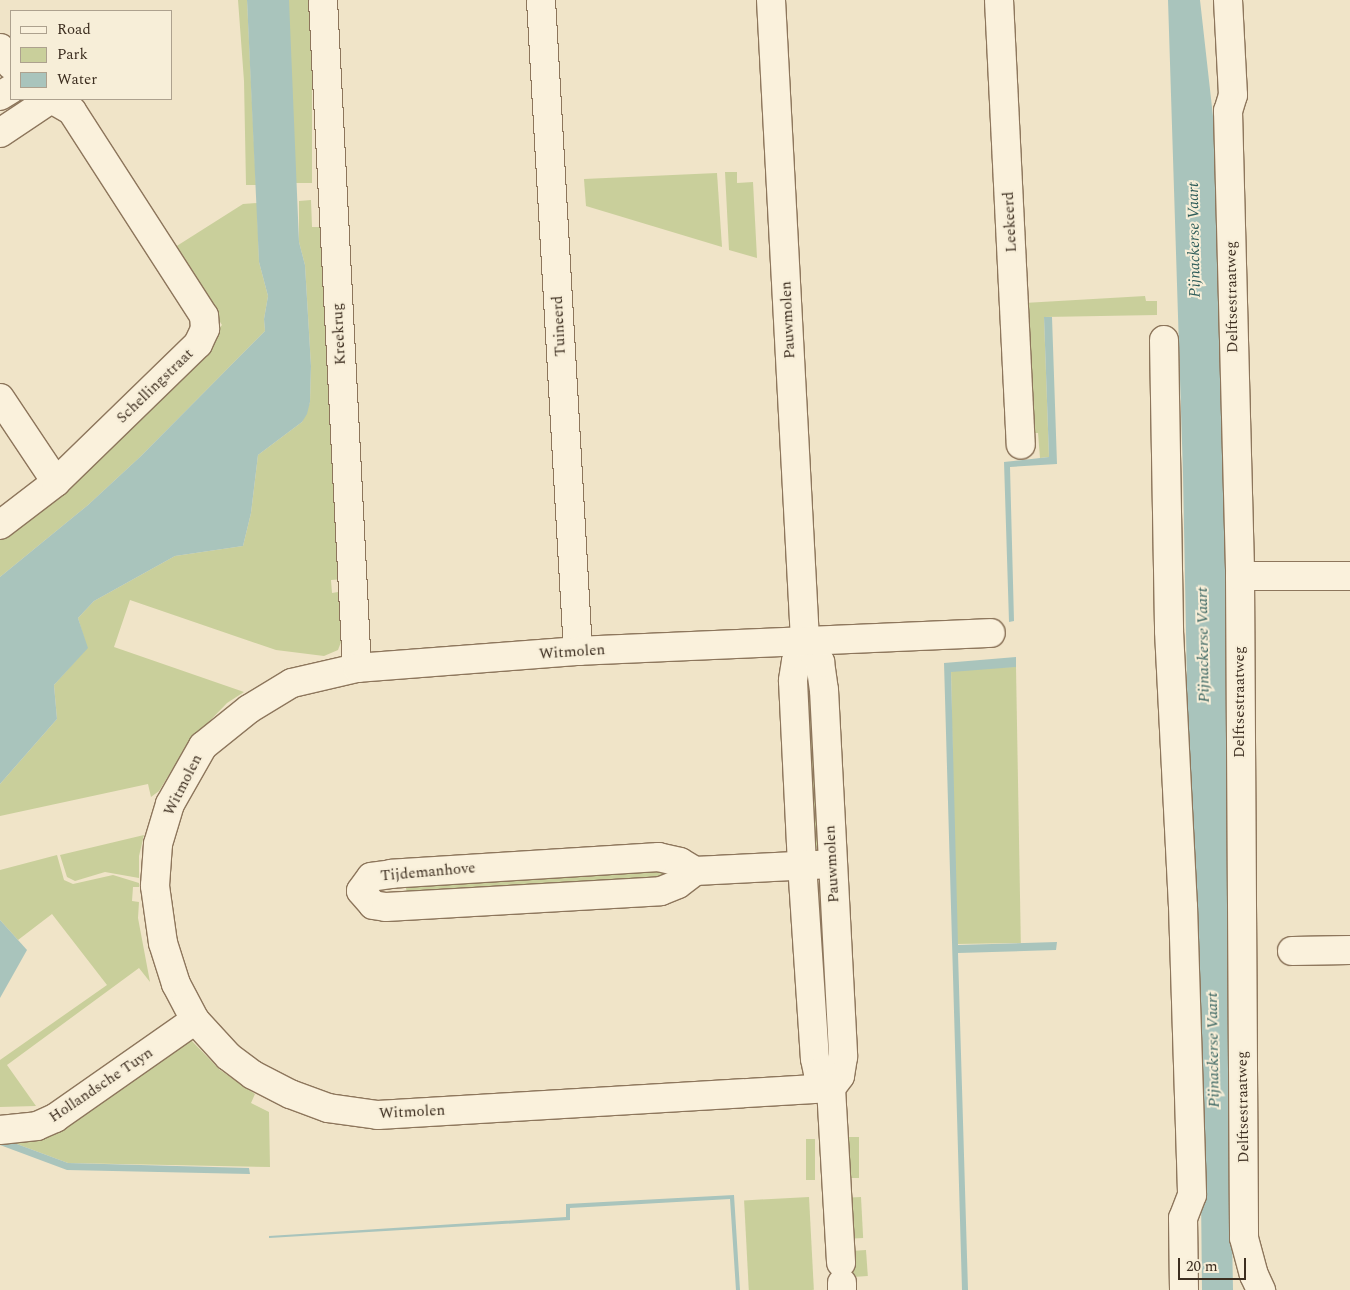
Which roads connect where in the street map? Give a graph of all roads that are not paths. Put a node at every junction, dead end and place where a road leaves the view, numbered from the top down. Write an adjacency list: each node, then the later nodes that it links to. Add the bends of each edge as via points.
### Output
1 (323, 0): 23 (street, Kreekrug)
2 (541, 0): 22 (street, Tuineerd)
3 (771, 0): 21 (street, Pauwmolen)
4 (999, 0): 15 (street, Leekeerd)
5 (1208, 0): 11 (street, Delftsestraatweg, via 1221,96)
6 (1228, 0): 11 (street, Delftsestraatweg, via 1233,95)
7 (0, 48): 8 (street)
8 (10, 63)
9 (50, 100): 12 (street)
10 (53, 100): 16 (street, Schellingstraat, via 72,110 206,322 198,344)
11 (1228, 111): 18 (street, Delftsestraatweg)
12 (0, 133)
13 (1164, 340): 33 (street, via 1169,630 1183,906 1192,1195 1183,1218)
14 (0, 398): 16 (street)
15 (1021, 444)
16 (56, 482): 17 (street, Schellingstraat)
17 (0, 525)
18 (1240, 576): 19 (street); 34 (street, Delftsestraatweg, via 1244,1238)
19 (1350, 576)
20 (991, 633): 21 (street, Witmolen)
21 (805, 640): 22 (street, Witmolen); 24 (street, Pauwmolen, via 796,661 794,681); 25 (street, Pauwmolen, via 820,662 824,690)
22 (578, 651): 23 (street, Witmolen)
23 (357, 668): 29 (street, Witmolen, via 292,683 249,709 203,746 170,804 158,844 155,886 170,968)
24 (802, 864): 25 (street, Tijdemanhove); 26 (street, Tijdemanhove); 30 (street, Pauwmolen, via 815,1059 818,1074)
25 (831, 864): 30 (street, Pauwmolen, via 843,1057 840,1076)
26 (696, 871): 26 (street, Tijdemanhove, via 661,891 386,907 373,905 362,891 371,877 392,874 659,857 680,862)
27 (1350, 950): 28 (street)
28 (1292, 952)
29 (196, 1020): 30 (street, Witmolen, via 228,1056 253,1075 290,1094 328,1108 356,1113 388,1114); 31 (street, Hollandsche Tuyn, via 56,1118 37,1126)
30 (831, 1088): 32 (street, Pauwmolen)
31 (0, 1130)
32 (842, 1279)
33 (1184, 1290)
34 (1261, 1290)

